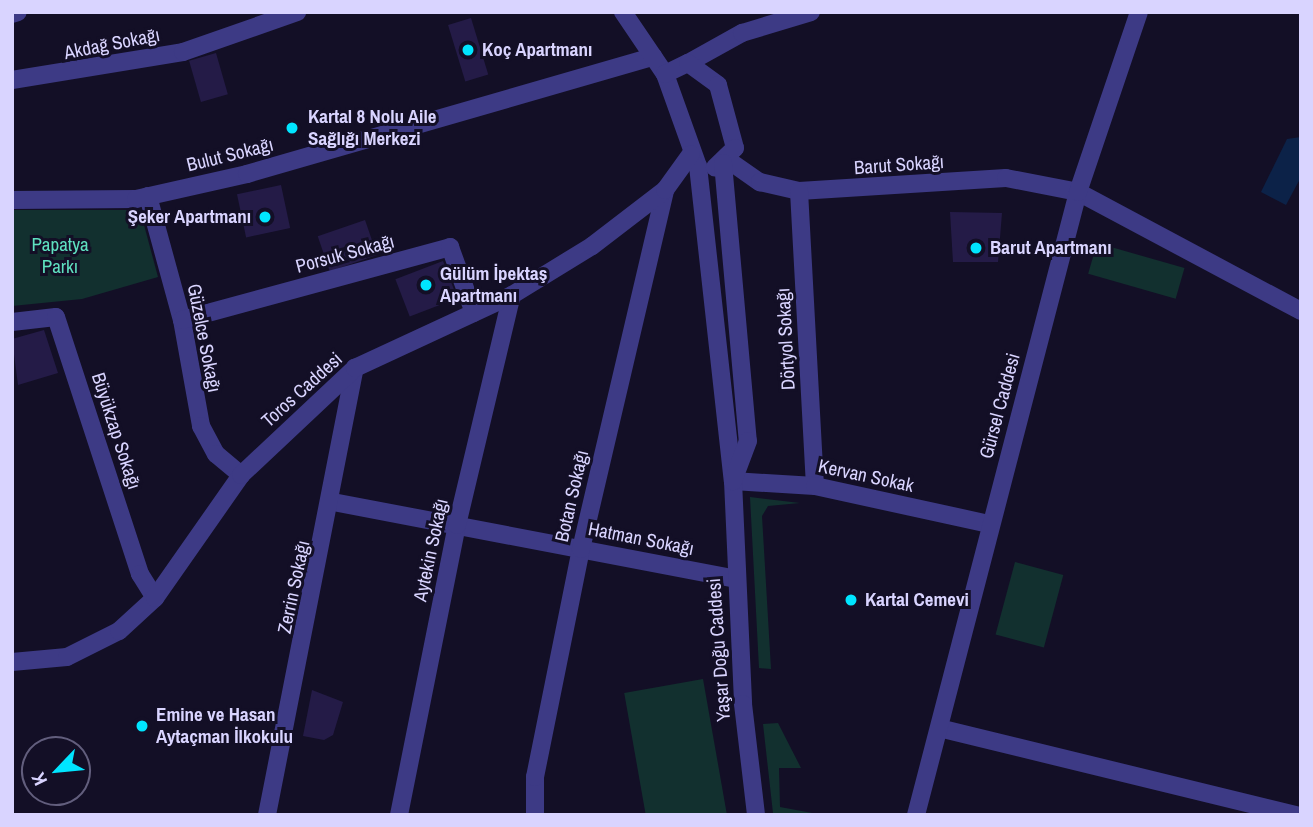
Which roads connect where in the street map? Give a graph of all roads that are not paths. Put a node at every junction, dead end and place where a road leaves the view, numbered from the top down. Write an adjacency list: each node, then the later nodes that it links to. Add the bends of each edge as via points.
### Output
1 (19, 12): 6 (street)
2 (297, 12): 12 (street, Akdağ Sokağı, via 183,52)
3 (624, 12): 8 (street, Yaşar Doğu Caddesi)
4 (811, 12): 7 (street)
5 (1139, 12): 17 (street, Gürsel Caddesi)
6 (12, 14)
7 (742, 33): 9 (street); 11 (street)
8 (653, 57): 10 (street, Yaşar Doğu Caddesi); 18 (street, Bulut Sokağı, via 593,79)
9 (688, 63): 10 (street); 11 (street)
10 (665, 74): 13 (street, Yaşar Doğu Caddesi)
11 (709, 74): 14 (street, Yaşar Doğu Caddesi, via 732,120 736,148)
12 (12, 80)
13 (694, 160): 14 (street); 15 (street, Toros Caddesi); 27 (street, Yaşar Doğu Caddesi)
14 (726, 162): 16 (street, Barut Sokağı, via 760,182); 27 (street, Yaşar Doğu Caddesi, via 748,440)
15 (665, 190): 20 (street, Toros Caddesi); 32 (street, Botan Sokağı)
16 (799, 191): 17 (street, Barut Sokağı, via 1006,178); 28 (street, Dörtyol Sokağı)
17 (1078, 192): 21 (street, Barut Sokağı); 30 (street, Gürsel Caddesi)
18 (148, 196): 19 (street, Bulut Sokağı); 23 (street, Güzelce Sokağı)
19 (12, 200)
20 (512, 295): 22 (street, Toros Caddesi); 31 (street, Aytekin Sokağı)
21 (1301, 311)
22 (474, 313): 23 (street, Porsuk Sokağı, via 450,247); 25 (street, Toros Caddesi)
23 (182, 320): 26 (street, Güzelce Sokağı, via 201,426 216,454)
24 (12, 322): 34 (street, Büyükzap Sokağı, via 56,317 140,574)
25 (355, 368): 26 (street, Toros Caddesi); 29 (street, Zerrin Sokağı)
26 (241, 475): 34 (street, Toros Caddesi)
27 (733, 481): 28 (street, Kervan Sokak); 33 (street, Yaşar Doğu Caddesi)
28 (814, 485): 30 (street, Kervan Sokak)
29 (333, 502): 31 (street, Hatman Sokağı); 37 (street, Zerrin Sokağı)
30 (989, 524): 36 (street, Gürsel Caddesi)
31 (457, 525): 32 (street, Hatman Sokağı); 38 (street, Aytekin Sokağı)
32 (581, 549): 33 (street, Hatman Sokağı); 39 (street, Botan Sokağı, via 535,777)
33 (735, 579): 40 (street, Yaşar Doğu Caddesi)
34 (155, 598): 35 (street, Toros Caddesi, via 101,644 67,657)
35 (12, 662)
36 (943, 729): 41 (street, Gürsel Caddesi); 42 (street)
37 (267, 815)
38 (399, 815)
39 (535, 815)
40 (756, 815)
41 (916, 815)
42 (1297, 815)

